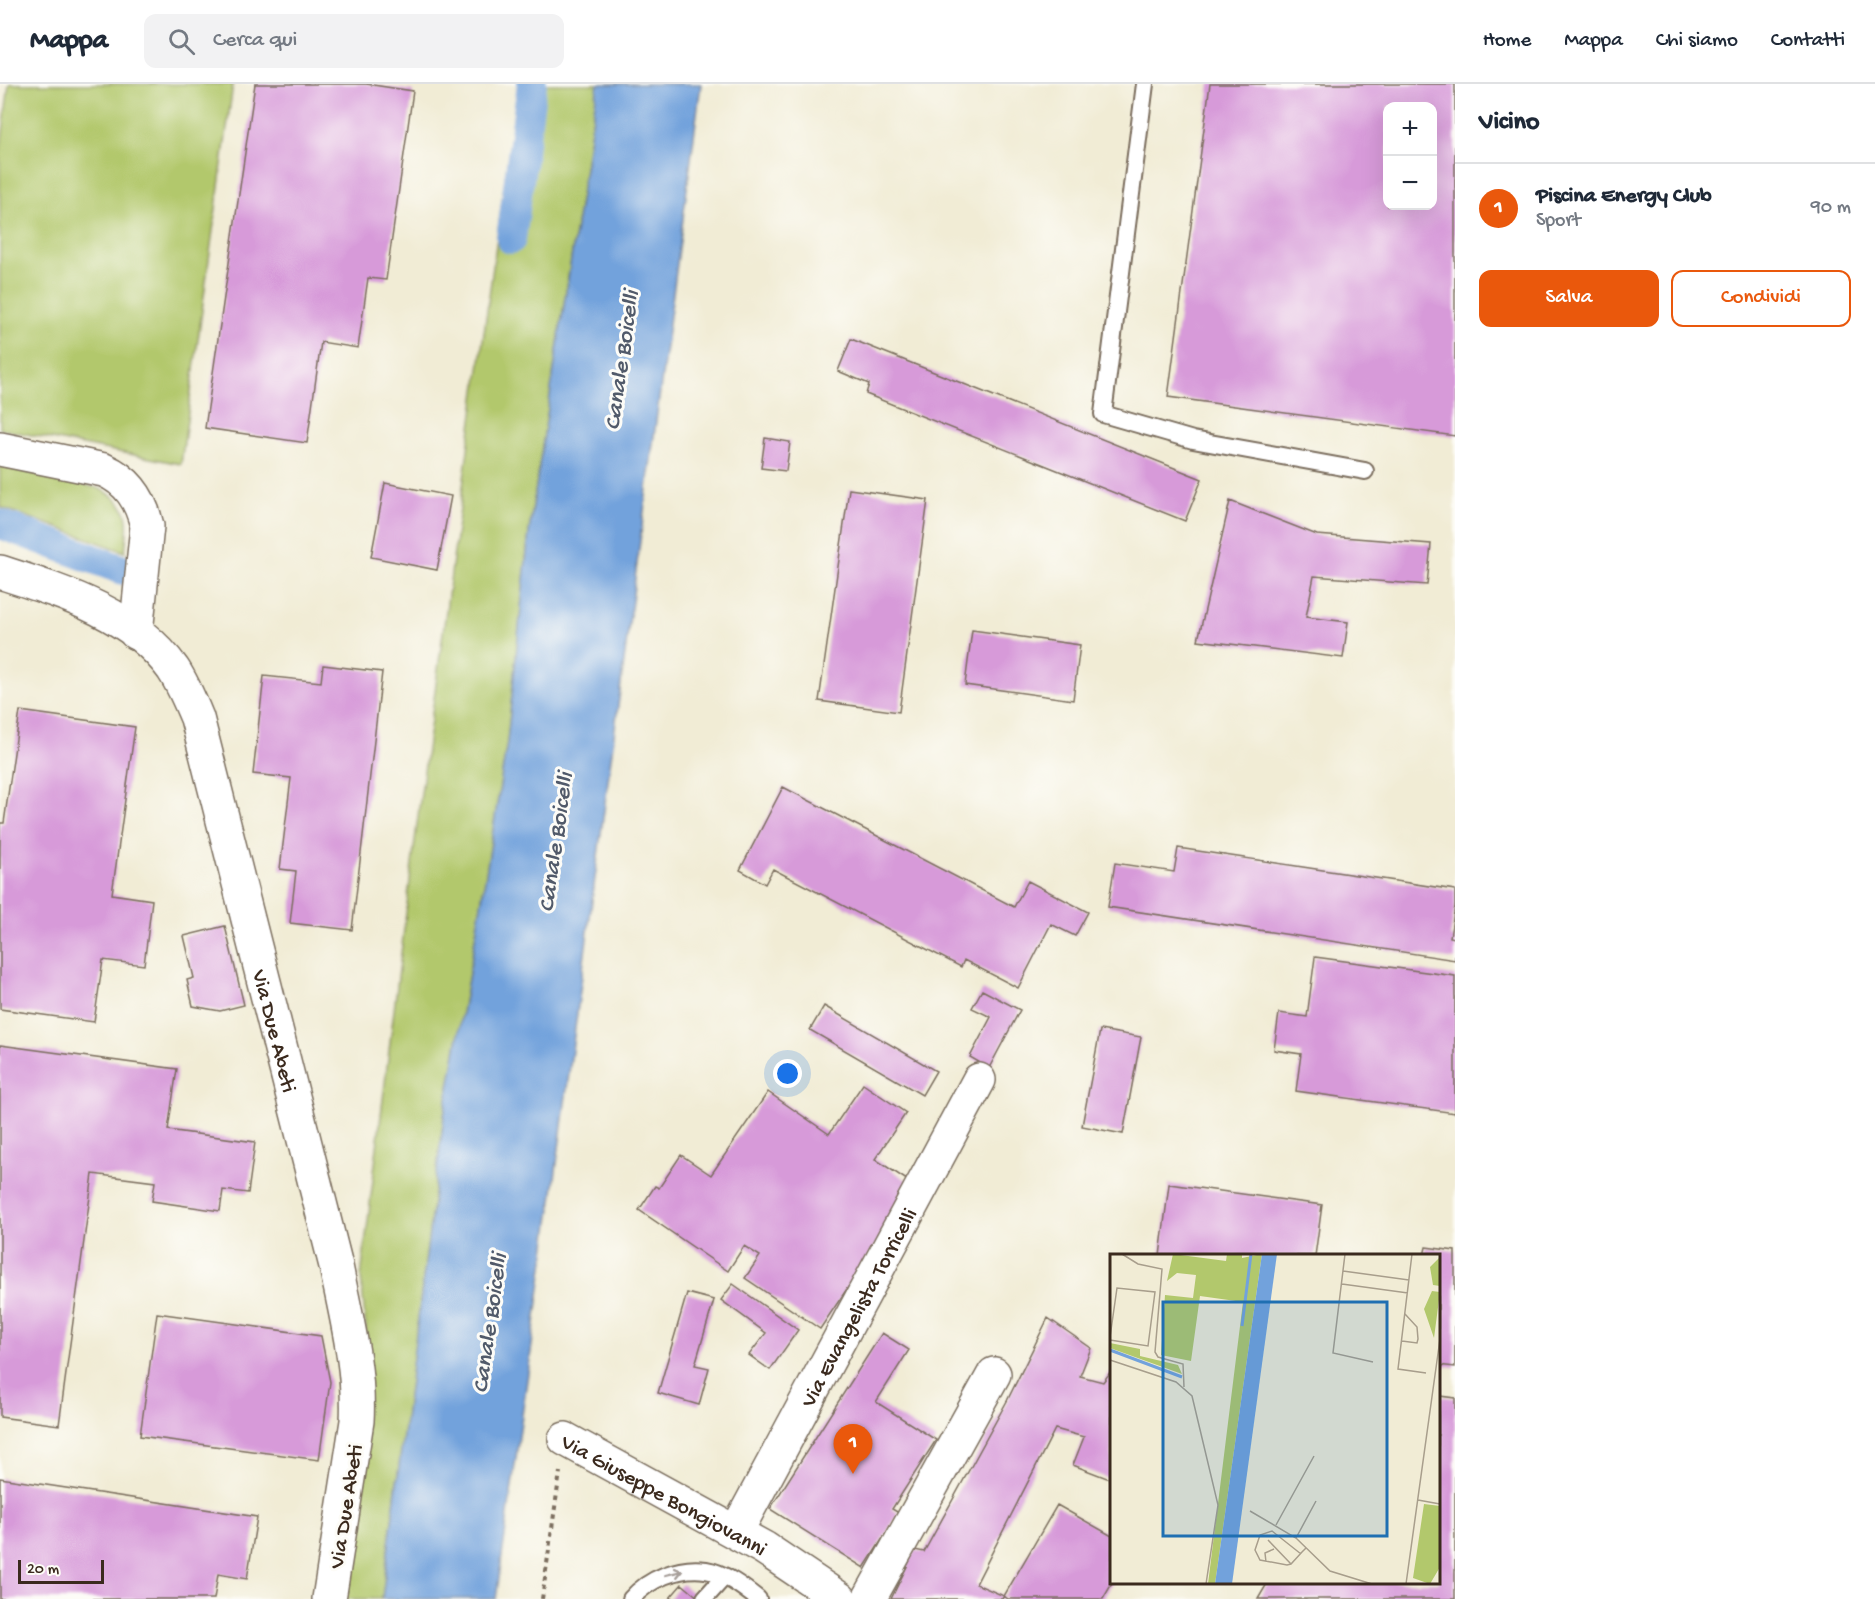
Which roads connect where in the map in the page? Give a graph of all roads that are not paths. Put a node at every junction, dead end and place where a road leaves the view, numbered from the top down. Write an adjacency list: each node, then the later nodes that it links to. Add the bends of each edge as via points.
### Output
1 (1145, 84): 3 (lane, via 1103,414 1193,440)
2 (0, 449): 5 (street, via 104,471 128,485 147,526)
3 (1365, 471)
4 (0, 572): 5 (street, Via Due Abeti, via 84,601)
5 (136, 633): 12 (street, Via Due Abeti, via 172,668 197,718 348,1327 356,1378 357,1421)
6 (979, 1080): 9 (street, Via Evangelista Torricelli)
7 (994, 1374): 16 (street)
8 (565, 1438): 9 (street, Via Giuseppe Bongiovanni)
9 (736, 1532): 15 (street, Via Giuseppe Bongiovanni)
10 (724, 1577): 11 (lane); 13 (lane, one-way to 10, via 649,1584 678,1571 707,1570); 14 (lane)
11 (705, 1598)
12 (329, 1599)
13 (631, 1599)
14 (758, 1599)
15 (840, 1599)
16 (869, 1599)

